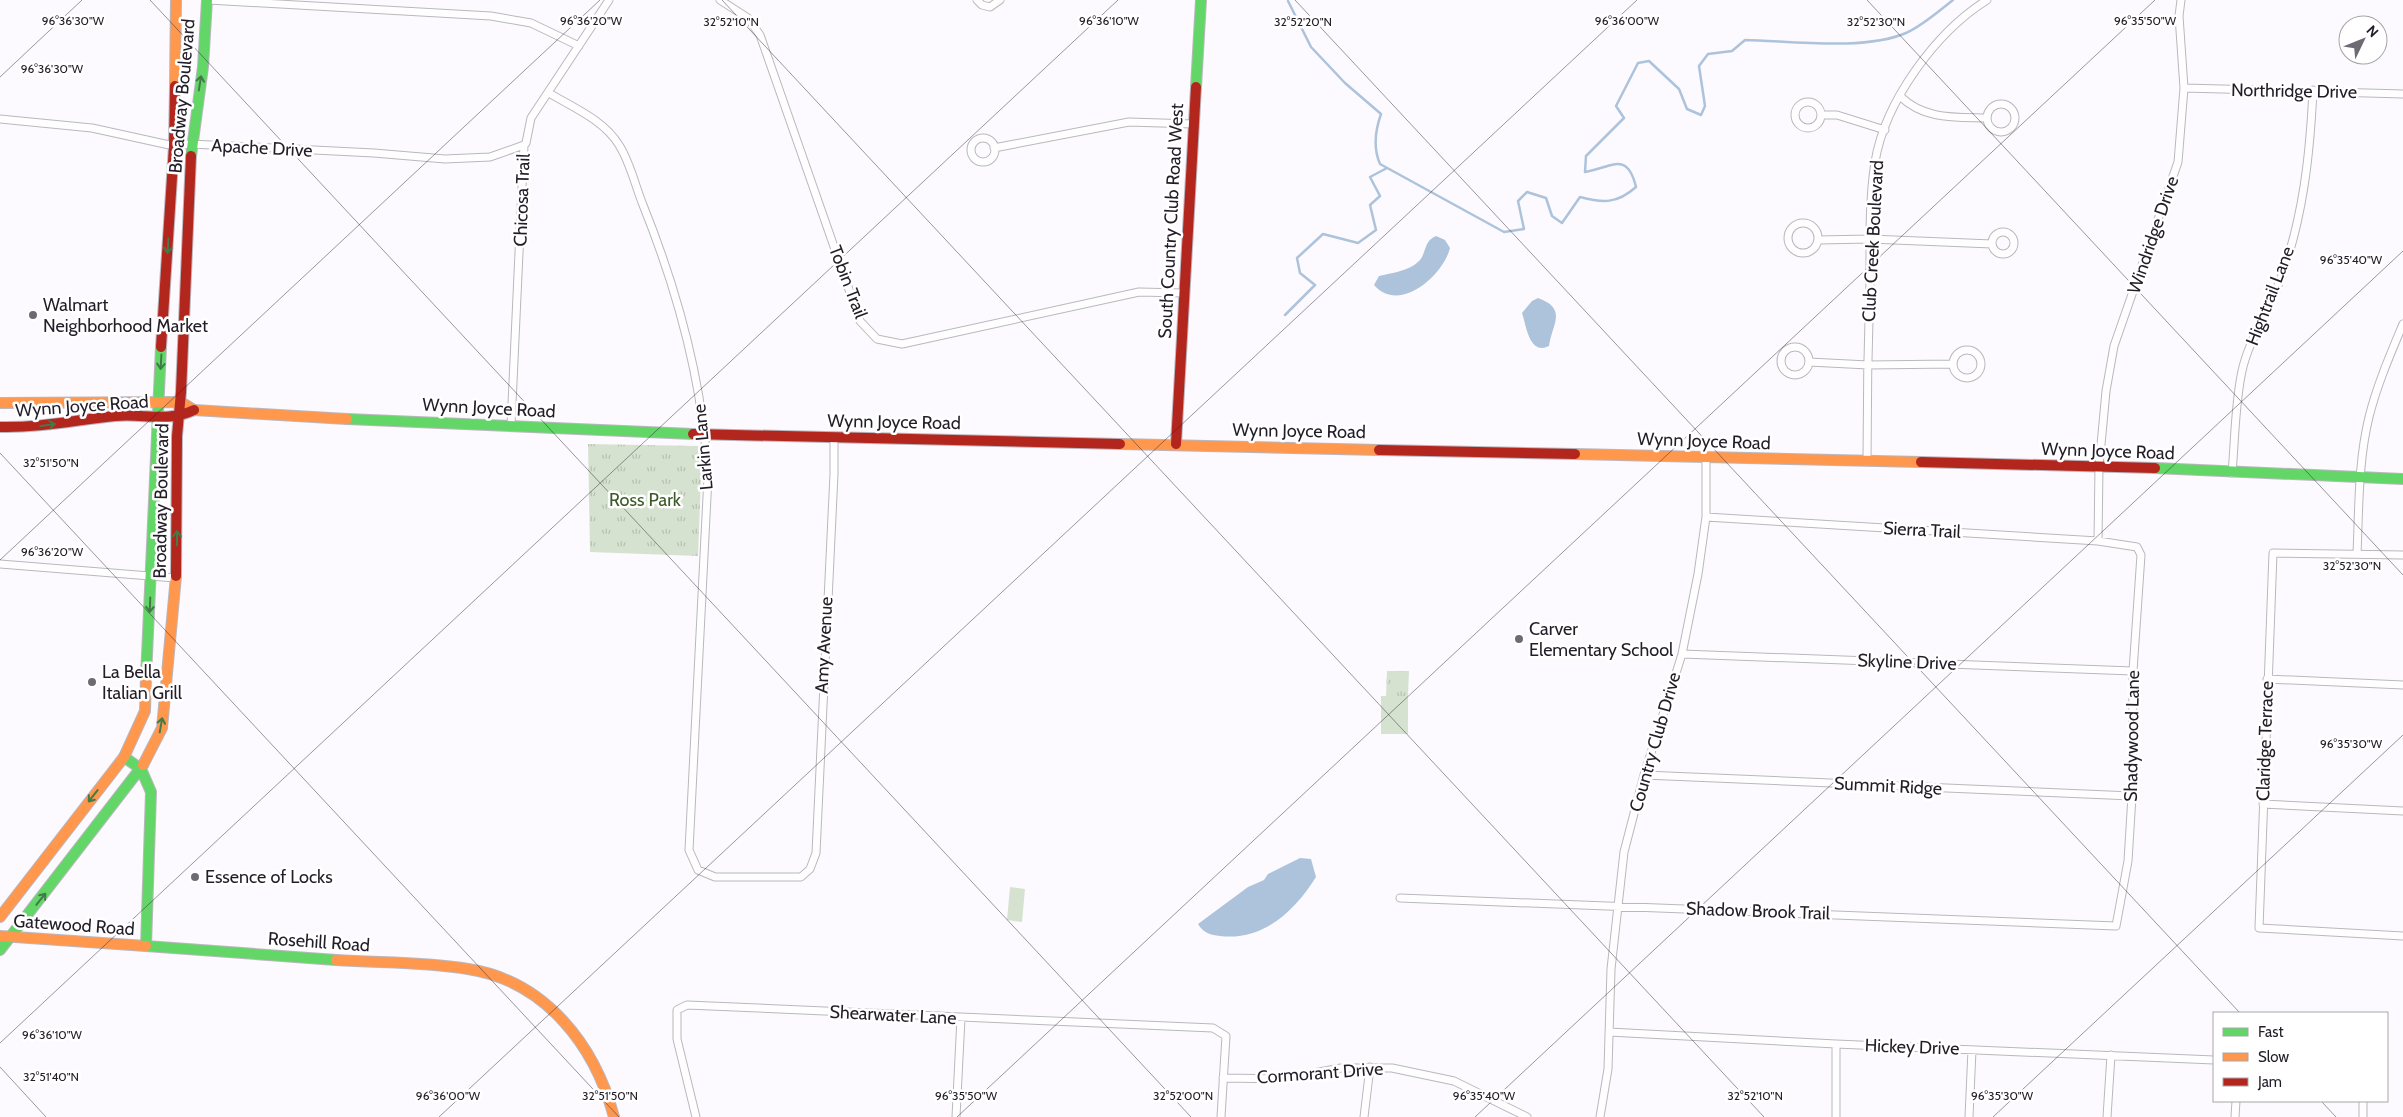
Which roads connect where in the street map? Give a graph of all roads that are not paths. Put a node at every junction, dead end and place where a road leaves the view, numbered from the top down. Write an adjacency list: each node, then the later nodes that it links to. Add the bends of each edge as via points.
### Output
1 (176, 0): 23 (street, Broadway Boulevard)
2 (207, 0): 10 (street, via 491,16 531,22); 21 (street, Broadway Boulevard, one-way to 2, via 203,67)
3 (609, 0): 10 (street, Chicosa Trail)
4 (720, 0): 30 (street, Tobin Trail, via 748,18 760,35 860,321 877,339 902,344 1139,292)
5 (977, 0): 6 (street, via 990,7)
6 (1000, 0)
7 (1201, 0): 19 (street, South Country Club Road West)
8 (1987, 0): 15 (street, Club Creek Boulevard, via 1975,7 1914,69)
9 (2181, 0): 11 (street, Windridge Drive, via 2179,16)
10 (579, 46): 13 (street, Chicosa Trail)
11 (2184, 88): 12 (street, Northridge Drive); 48 (street, Windridge Drive, via 2178,162 2114,346)
12 (2313, 90): 14 (street, Northridge Drive); 49 (street, Hightrail Lane, via 2310,151 2294,235 2280,280 2242,370)
13 (549, 93): 22 (street, Chicosa Trail, via 531,118); 43 (street, Larkin Lane, via 599,123 619,144 657,240 688,336)
14 (2403, 94)
15 (1900, 96): 17 (street, via 1908,105 1922,112 1943,117); 20 (street, Club Creek Boulevard)
16 (1821, 115): 20 (street, via 1837,115)
17 (1987, 118): 17 (street, via 1990,127 1998,132 2011,129 2016,121 2014,111 2003,104 1994,106)
18 (0, 119): 23 (street, Apache Drive, via 92,128)
19 (1193, 124): 24 (street, via 1129,122); 30 (street, South Country Club Road West)
20 (1884, 130): 25 (street, Club Creek Boulevard, via 1875,161)
21 (191, 144): 22 (street, Apache Drive, via 374,152 445,159 490,157); 23 (street, Apache Drive); 29 (street, Broadway Boulevard)
22 (524, 145): 41 (street, Chicosa Trail)
23 (174, 146): 28 (street, Broadway Boulevard, one-way to 28)
24 (994, 148)
25 (1870, 239): 26 (street); 27 (street); 34 (street, Club Creek Boulevard)
26 (1818, 240): 26 (street, via 1812,227 1803,224 1794,227 1788,235 1790,244 1801,253 1814,248)
27 (1992, 244)
28 (166, 288): 29 (street); 35 (street, Broadway Boulevard, one-way to 35)
29 (185, 289): 36 (street, Broadway Boulevard)
30 (1184, 293): 45 (street, South Country Club Road West)
31 (2403, 324): 50 (street, via 2383,372 2369,419)
32 (1809, 362): 32 (street, via 1804,350 1795,347 1784,353 1781,362 1784,370 1797,375 1805,371); 34 (street)
33 (1953, 364): 33 (street, via 1956,356 1968,350 1979,357 1981,365 1978,374 1964,378 1956,373); 34 (street)
34 (1868, 365): 47 (street, Club Creek Boulevard)
35 (159, 401): 36 (street, Wynn Joyce Road); 37 (street, Wynn Joyce Road); 39 (street, Broadway Boulevard)
36 (181, 402): 38 (street, Wynn Joyce Road); 40 (street, Broadway Boulevard)
37 (0, 403)
38 (194, 410): 40 (street, Wynn Joyce Road); 41 (street, Wynn Joyce Road)
39 (157, 417): 40 (street, Wynn Joyce Road); 42 (street, Wynn Joyce Road, one-way to 39, via 27,428 117,416); 58 (street, Broadway Boulevard)
40 (179, 417): 59 (street, Broadway Boulevard, one-way to 40, via 176,436)
41 (511, 425): 43 (street, Wynn Joyce Road)
42 (0, 427)
43 (706, 435): 44 (street, Wynn Joyce Road); 70 (street, Larkin Lane, via 706,541 689,850 698,870 715,877 801,877 810,869)
44 (834, 438): 45 (street, Wynn Joyce Road); 70 (street, Amy Avenue)
45 (1176, 444): 46 (street, Wynn Joyce Road)
46 (1706, 456): 47 (street, Wynn Joyce Road); 52 (street, Country Club Drive)
47 (1867, 462): 48 (street, Wynn Joyce Road)
48 (2099, 466): 49 (street, Wynn Joyce Road); 53 (street, Windridge Drive)
49 (2232, 473): 50 (street, Wynn Joyce Road)
50 (2360, 477): 51 (street, Wynn Joyce Road); 55 (street)
51 (2403, 479)
52 (1706, 517): 53 (street, Sierra Trail); 60 (street, Country Club Drive)
53 (2098, 540): 54 (street, Sierra Trail)
54 (2137, 547): 61 (street, Shadywood Lane, via 2141,555)
55 (2357, 554): 56 (street); 62 (street, Claridge Terrace, via 2273,553)
56 (2403, 555)
57 (0, 564): 58 (street)
58 (152, 575): 59 (street); 64 (street, Broadway Boulevard, one-way to 64, via 145,711)
59 (175, 578): 65 (street, Broadway Boulevard, one-way to 59, via 162,728)
60 (1682, 654): 61 (street, Skyline Drive); 66 (street, Country Club Drive)
61 (2133, 671): 67 (street, Shadywood Lane)
62 (2267, 679): 63 (street); 68 (street, Claridge Terrace)
63 (2403, 685)
64 (124, 757): 65 (street); 73 (street, Broadway Boulevard, one-way to 73)
65 (141, 769): 75 (street, Broadway Boulevard, one-way to 65); 77 (street, via 151,792)
66 (1644, 775): 67 (street, Summit Ridge); 72 (street, Country Club Drive, via 1624,852)
67 (2132, 796): 74 (street, Shadywood Lane, via 2128,860)
68 (2263, 804): 69 (street); 76 (street, Claridge Terrace, via 2259,928)
69 (2403, 811)
70 (816, 853)
71 (1400, 898): 72 (street, Shadow Brook Trail)
72 (1617, 906): 74 (street, Shadow Brook Trail); 80 (street, Country Club Drive)
73 (0, 917)
74 (2116, 926)
75 (5, 936): 77 (street, Gatewood Road); 78 (street, Broadway Boulevard)
76 (2403, 936)
77 (146, 946): 89 (street, Rosehill Road, via 469,968 491,975 532,994 575,1033 596,1066)
78 (0, 950)
79 (961, 1018): 86 (street, Shearwater Lane, via 1213,1028 1226,1036); 90 (street, Shearwater Lane, via 687,1005 677,1010 677,1039); 91 (street)
80 (1609, 1032): 81 (street, Hickey Drive); 95 (street, Country Club Drive, via 1608,1069)
81 (1836, 1044): 82 (street, Hickey Drive); 96 (street)
82 (1972, 1050): 83 (street, Hickey Drive); 97 (street)
83 (2111, 1056): 84 (street, Hickey Drive); 98 (street)
84 (2213, 1060)
85 (1370, 1067): 86 (street, Cormorant Drive, via 1341,1068 1281,1079); 93 (street); 94 (street, Cormorant Drive, via 1414,1071 1454,1081)
86 (1223, 1078): 92 (street)
87 (2236, 1102): 99 (street)
88 (2363, 1102): 100 (street)
89 (614, 1117)
90 (696, 1117)
91 (956, 1117)
92 (1221, 1117)
93 (1364, 1117)
94 (1527, 1117)
95 (1600, 1117)
96 (1836, 1117)
97 (1969, 1117)
98 (2107, 1117)
99 (2235, 1117)
100 (2363, 1117)

